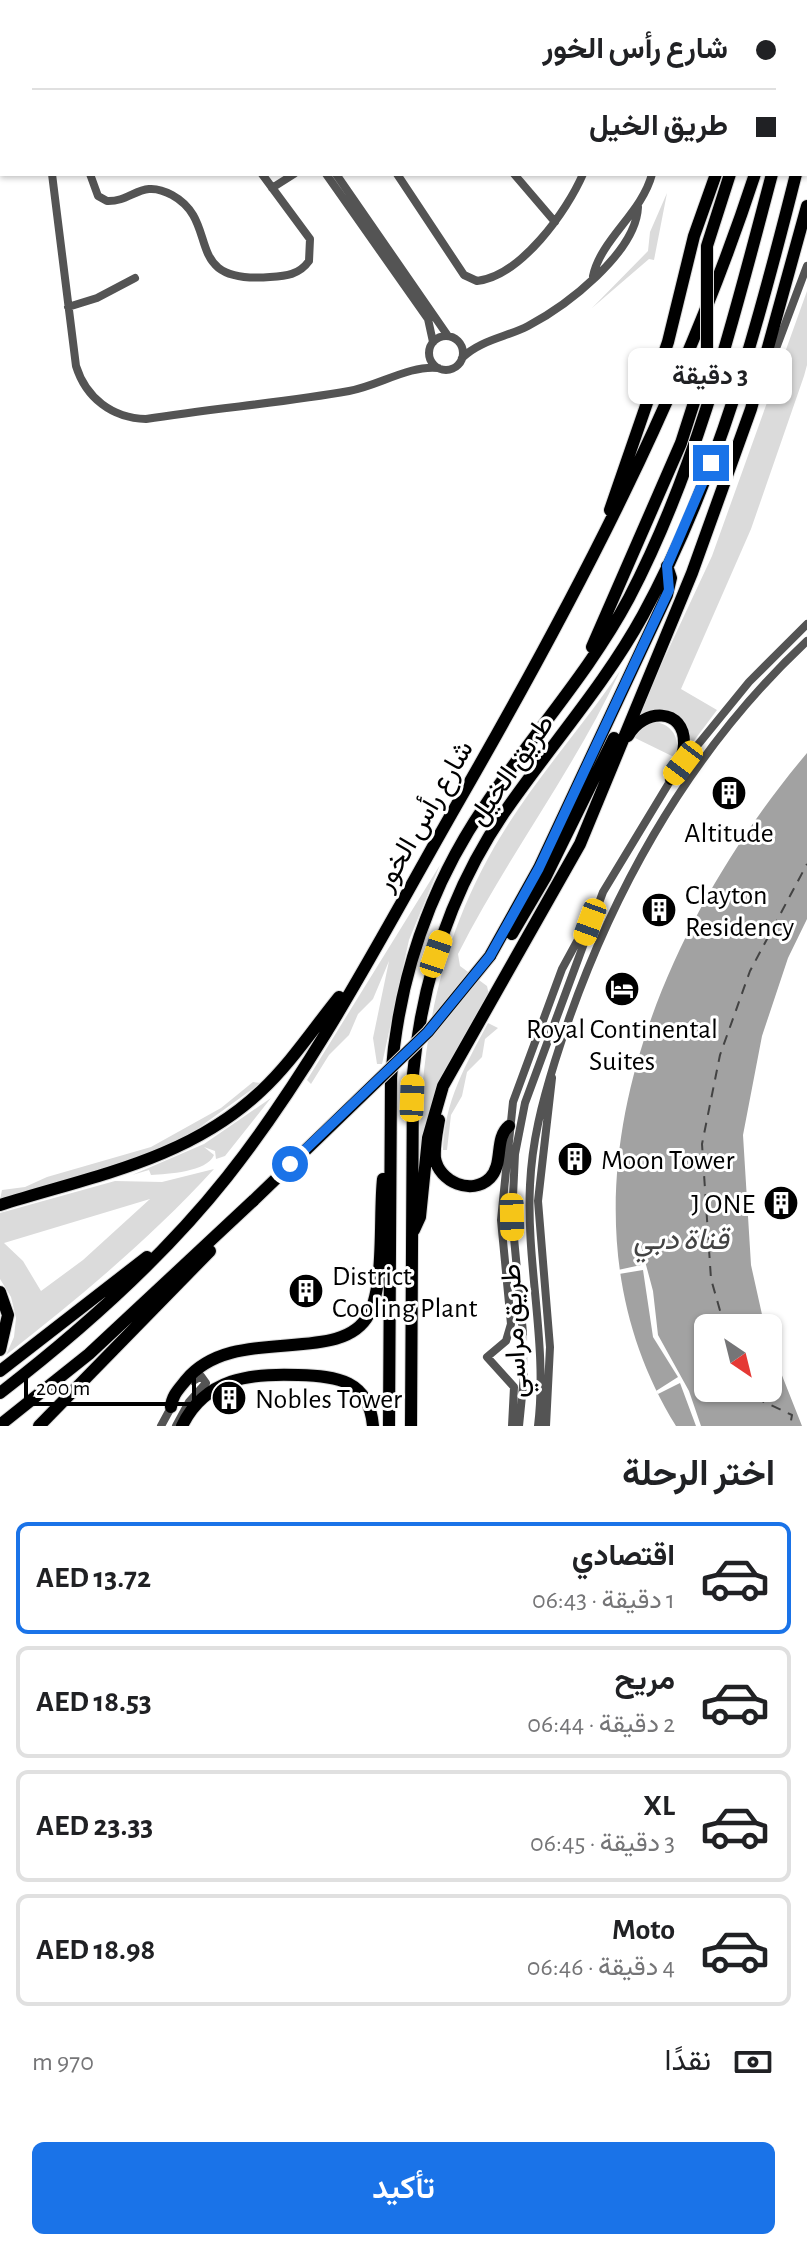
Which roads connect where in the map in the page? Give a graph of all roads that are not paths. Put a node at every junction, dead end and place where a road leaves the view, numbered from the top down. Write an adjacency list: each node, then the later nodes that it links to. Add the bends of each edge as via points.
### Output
1 (52, 176): 23 (street)
2 (91, 176): 16 (street, via 98,196 107,201 145,188 180,200 215,266 241,278 292,274 311,256 308,234)
3 (263, 176): 16 (street)
4 (291, 176): 16 (street)
5 (327, 176): 20 (street)
6 (337, 176): 19 (street)
7 (398, 176): 18 (street, via 472,280 490,277 517,260)
8 (516, 176): 18 (street)
9 (582, 176): 18 (street)
10 (651, 176): 27 (street, via 635,224 593,276 544,317)
11 (715, 176): 33 (highway)
12 (729, 176): 37 (highway, bridge, via 707,246 707,362 681,443)
13 (754, 176): 33 (highway, شارع رأس الخور, via 716,280)
14 (771, 176): 37 (highway, طريق الخيل, via 726,344 673,496 629,598)
15 (795, 176): 34 (highway, طريق الخيل, via 745,365 706,477)
16 (272, 188)
17 (807, 206): 32 (highway)
18 (555, 222)
19 (374, 228): 20 (street); 24 (street)
20 (366, 234): 25 (street, via 428,319)
21 (807, 266): 32 (street)
22 (135, 278): 23 (street)
23 (68, 307): 30 (street, via 76,366 84,385 104,406 130,418 349,391)
24 (448, 336): 25 (street); 26 (street)
25 (433, 342): 28 (street)
26 (460, 343): 27 (street); 29 (street)
27 (484, 343): 29 (street)
28 (429, 353): 30 (street); 31 (street)
29 (462, 358): 31 (street, via 453,369)
30 (420, 368): 31 (street)
31 (438, 368)
32 (751, 409): 38 (highway, via 703,548)
33 (607, 533): 43 (highway, شارع رأس الخور, via 537,666)
34 (667, 566): 41 (highway, via 669,590); 51 (highway, طريق الخيل, via 615,662 489,837 445,930 415,1050)
35 (807, 624): 39 (street, طريق مراسي, via 730,703)
36 (807, 641): 45 (street, طريق مراسي, via 693,774 643,851 590,958)
37 (583, 673): 47 (highway, طريق الخيل, via 497,788 442,880 408,972 393,1059)
38 (628, 719): 40 (highway); 41 (highway)
39 (671, 779): 40 (highway, via 684,749 683,733 669,718 648,716 632,729); 42 (street, طريق مراسي, via 611,876)
40 (601, 792): 44 (highway, via 570,862)
41 (566, 822): 48 (highway, bridge, via 490,956 428,1032)
42 (590, 922): 46 (street, via 567,958 551,998 520,1079); 55 (street, طريق مراسي, via 535,1071 515,1154 512,1238)
43 (357, 976): 49 (highway, via 274,1078 221,1123 142,1163); 50 (highway, شارع رأس الخور, via 266,1125)
44 (480, 1017): 46 (highway, via 442,1105 435,1153 442,1172 467,1186 486,1181 496,1170 503,1132); 51 (highway, via 436,1105 420,1217)
45 (558, 1066): 53 (street, via 544,1152); 71 (street, طريق مراسي, via 539,1110 529,1201 541,1346)
46 (509, 1126): 69 (street, via 502,1236 511,1324 504,1344 487,1357 514,1387)
47 (390, 1161): 60 (highway, via 382,1183 375,1295 361,1325 331,1341 224,1354 193,1372 175,1393); 67 (highway, طريق الخيل)
48 (254, 1200): 61 (highway, via 89,1354); 62 (highway)
49 (0, 1205)
50 (178, 1232): 57 (highway); 59 (highway, شارع رأس الخور, via 120,1293)
51 (411, 1232): 68 (highway, طريق الخيل)
52 (0, 1292): 56 (highway, via 8,1315)
53 (546, 1304): 54 (street); 72 (street, via 551,1323)
54 (553, 1312)
55 (523, 1333)
56 (0, 1350)
57 (0, 1371)
58 (524, 1376): 70 (street, طريق مراسي)
59 (0, 1393)
60 (171, 1407): 63 (street); 64 (street, via 197,1378 205,1379)
61 (0, 1425)
62 (39, 1426)
63 (161, 1426)
64 (176, 1426)
65 (182, 1426): 66 (highway, via 215,1389 263,1374 347,1380 367,1401)
66 (373, 1426)
67 (389, 1426)
68 (411, 1426)
69 (512, 1426)
70 (519, 1426)
71 (538, 1426)
72 (546, 1426)

